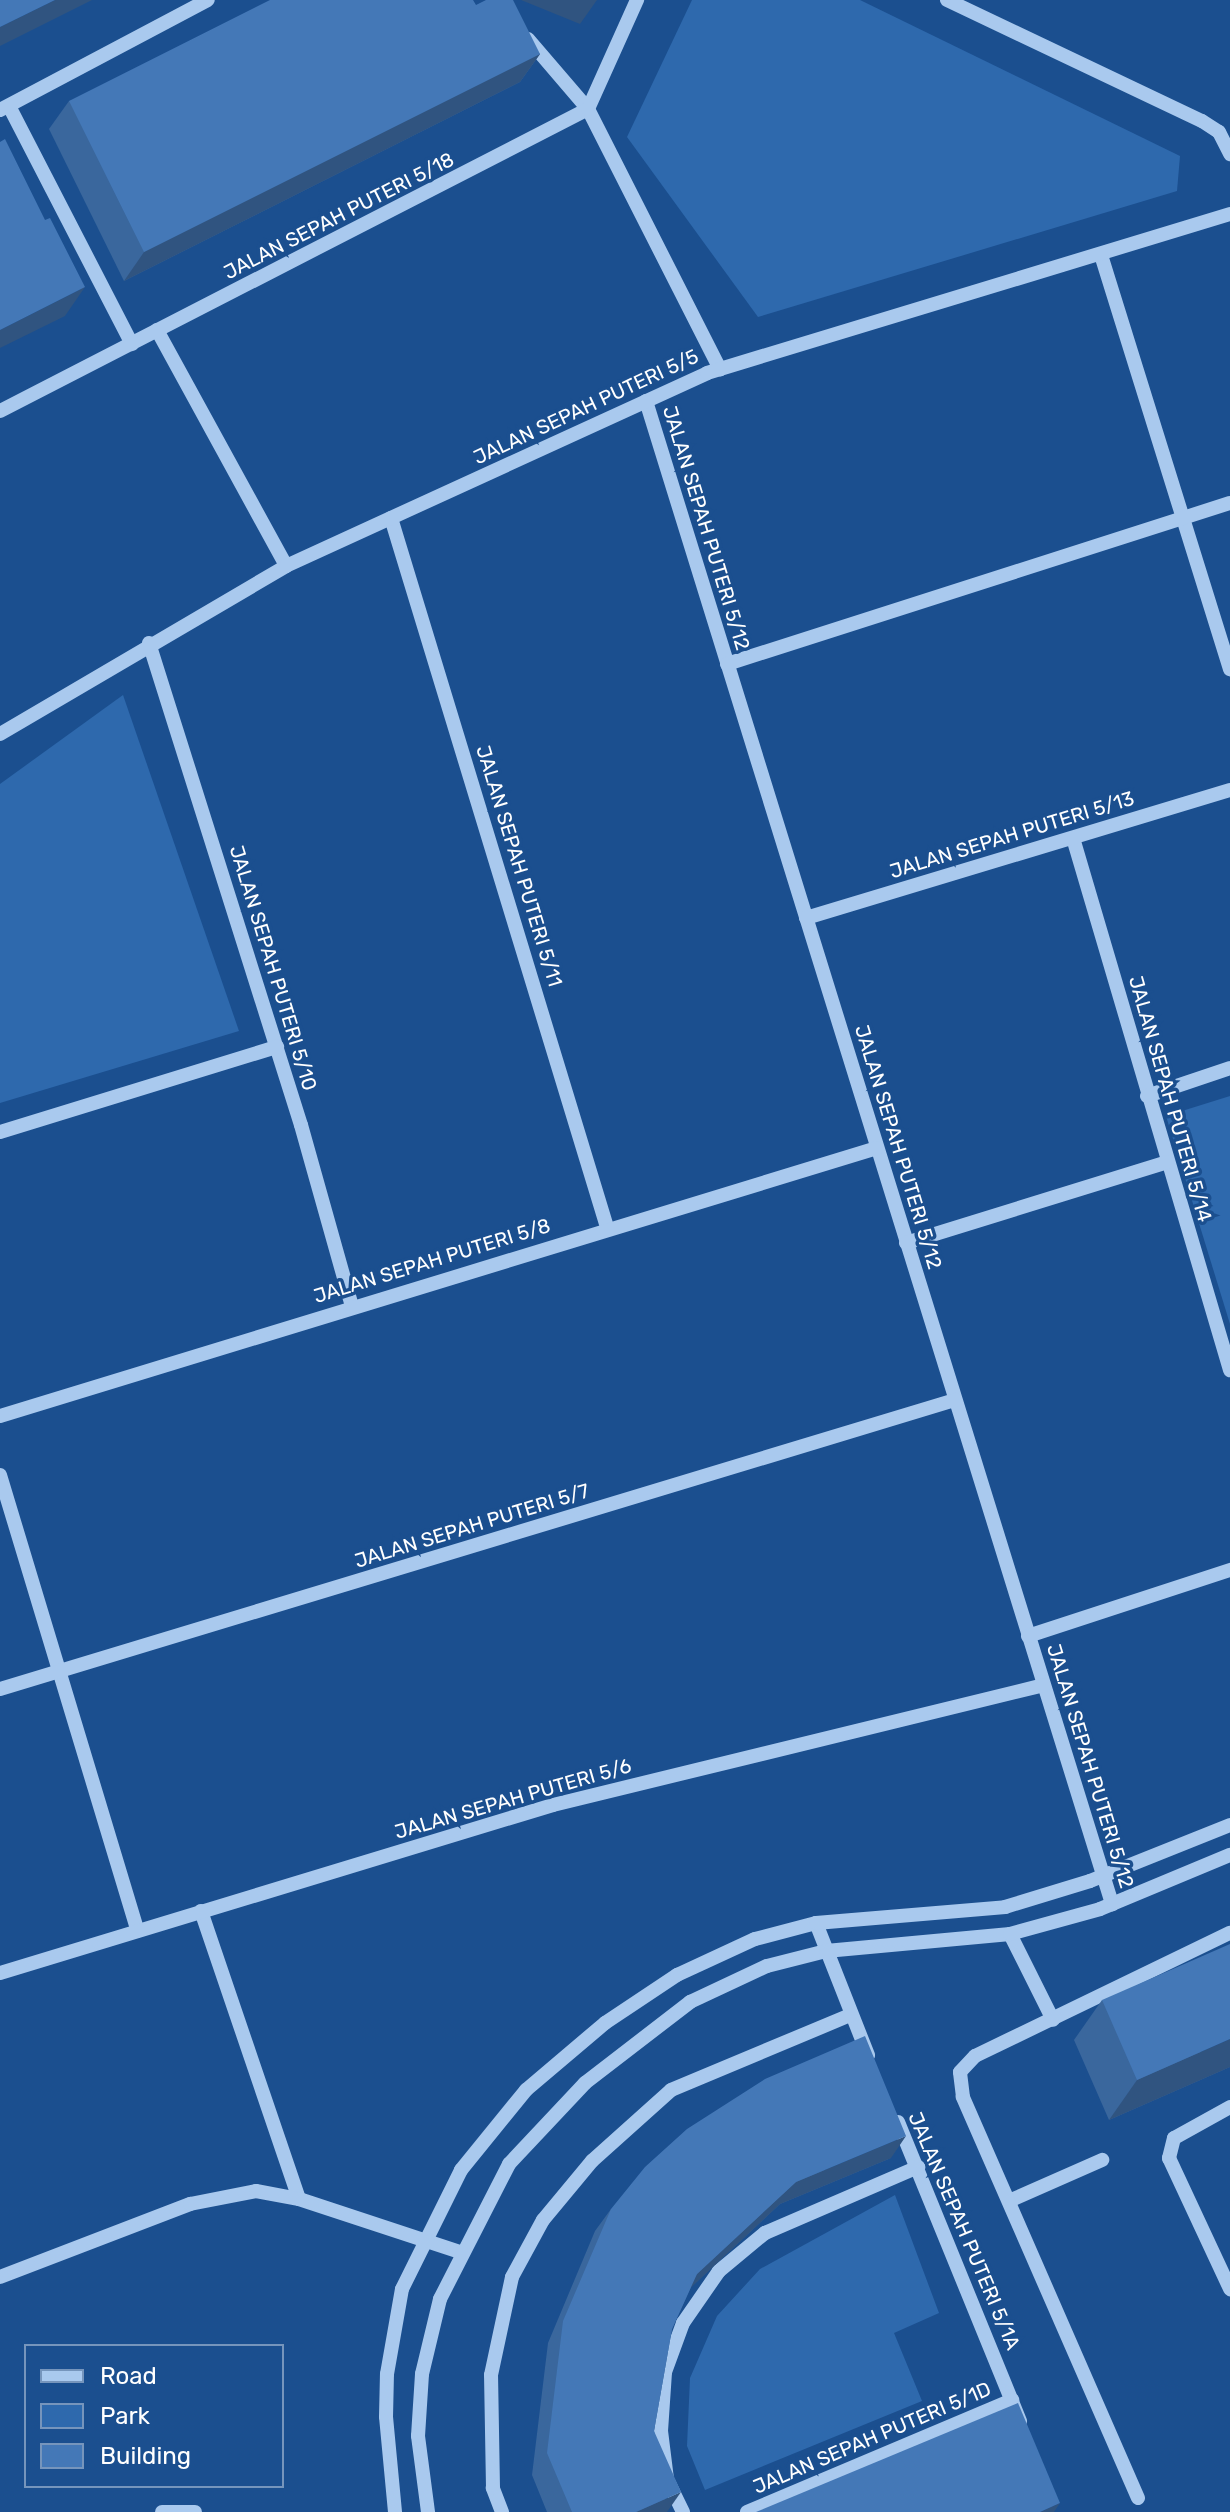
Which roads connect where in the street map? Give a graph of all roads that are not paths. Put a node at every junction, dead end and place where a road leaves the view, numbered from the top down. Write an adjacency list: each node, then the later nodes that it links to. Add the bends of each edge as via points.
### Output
1 (208, 0): 5 (street)
2 (637, 0): 6 (street)
3 (947, 0): 7 (street, via 1202,121 1219,132)
4 (512, 22): 6 (street)
5 (4, 108): 11 (street)
6 (588, 109): 10 (street, JALAN SEPAH PUTERI 5/18); 12 (street)
7 (1230, 153)
8 (1230, 214): 9 (street, JALAN SEPAH PUTERI 5/5)
9 (1101, 255): 12 (street, JALAN SEPAH PUTERI 5/5); 17 (street)
10 (157, 330): 11 (street, JALAN SEPAH PUTERI 5/18); 18 (street)
11 (132, 344): 14 (street, JALAN SEPAH PUTERI 5/18)
12 (720, 369): 13 (street, JALAN SEPAH PUTERI 5/5)
13 (646, 401): 16 (street, JALAN SEPAH PUTERI 5/5); 20 (street, JALAN SEPAH PUTERI 5/12)
14 (0, 411)
15 (1230, 503): 17 (street)
16 (391, 518): 18 (street, JALAN SEPAH PUTERI 5/5); 32 (street, JALAN SEPAH PUTERI 5/11)
17 (1180, 519): 20 (street); 21 (street)
18 (286, 566): 19 (street, JALAN SEPAH PUTERI 5/5)
19 (149, 643): 22 (street, JALAN SEPAH PUTERI 5/5); 26 (street, JALAN SEPAH PUTERI 5/10)
20 (727, 664): 25 (street, JALAN SEPAH PUTERI 5/12)
21 (1230, 669)
22 (0, 734)
23 (1230, 790): 24 (street, JALAN SEPAH PUTERI 5/13)
24 (1073, 838): 25 (street, JALAN SEPAH PUTERI 5/13); 28 (street, JALAN SEPAH PUTERI 5/14)
25 (806, 918): 30 (street, JALAN SEPAH PUTERI 5/12)
26 (277, 1047): 29 (street); 34 (street, JALAN SEPAH PUTERI 5/10)
27 (1230, 1068): 28 (street)
28 (1147, 1096): 31 (street, JALAN SEPAH PUTERI 5/14)
29 (0, 1132)
30 (877, 1148): 32 (street, JALAN SEPAH PUTERI 5/8); 33 (street, JALAN SEPAH PUTERI 5/12)
31 (1167, 1162): 33 (street); 35 (street, JALAN SEPAH PUTERI 5/14)
32 (607, 1227): 34 (street, JALAN SEPAH PUTERI 5/8)
33 (906, 1243): 36 (street, JALAN SEPAH PUTERI 5/12)
34 (352, 1307): 37 (street, JALAN SEPAH PUTERI 5/8)
35 (1230, 1370)
36 (955, 1400): 40 (street, JALAN SEPAH PUTERI 5/12); 41 (street, JALAN SEPAH PUTERI 5/7)
37 (0, 1416)
38 (0, 1475): 41 (street)
39 (1230, 1570): 40 (street)
40 (1028, 1636): 42 (street, JALAN SEPAH PUTERI 5/12)
41 (59, 1671): 43 (street, JALAN SEPAH PUTERI 5/7); 50 (street)
42 (1044, 1685): 46 (street, JALAN SEPAH PUTERI 5/12); 48 (street, JALAN SEPAH PUTERI 5/6, via 553,1805)
43 (0, 1689)
44 (1230, 1825): 46 (street)
45 (1230, 1855): 47 (street)
46 (1103, 1876): 47 (street, JALAN SEPAH PUTERI 5/12); 49 (street, via 1005,1907)
47 (1112, 1904): 52 (street)
48 (201, 1911): 50 (street, JALAN SEPAH PUTERI 5/6); 62 (street)
49 (816, 1923): 53 (street); 64 (street, via 755,1939 677,1975 605,2023 526,2090 461,2170)
50 (138, 1931): 54 (street, JALAN SEPAH PUTERI 5/6)
51 (1230, 1933): 56 (street)
52 (1010, 1934): 53 (street); 56 (street)
53 (826, 1951): 55 (street); 65 (street, via 767,1966 690,2002 585,2083 516,2155)
54 (0, 1973)
55 (850, 2015): 57 (street); 75 (street, via 671,2090 592,2161 543,2220 512,2277 491,2375 493,2488)
56 (1053, 2020): 63 (street, via 975,2056 960,2072 963,2097)
57 (875, 2071)
58 (1230, 2107): 67 (street, via 1174,2138 1169,2158)
59 (893, 2112): 61 (street, JALAN SEPAH PUTERI 5/1A)
60 (1102, 2160): 63 (street)
61 (918, 2167): 68 (street, JALAN SEPAH PUTERI 5/1A); 76 (street, via 765,2233 719,2271 683,2323 665,2372 661,2431 667,2479)
62 (299, 2199): 64 (street); 66 (street, via 256,2191 190,2204)
63 (1009, 2201): 70 (street)
64 (423, 2240): 65 (street); 73 (street, via 402,2289 387,2374)
65 (460, 2252): 74 (street, via 440,2299 422,2374 418,2436)
66 (0, 2277)
67 (1230, 2289)
68 (1012, 2400): 69 (street, JALAN SEPAH PUTERI 5/1A); 77 (street, JALAN SEPAH PUTERI 5/1D)
69 (1026, 2440)
70 (1138, 2498)
71 (162, 2512): 72 (street)
72 (195, 2512)
73 (395, 2512)
74 (428, 2512)
75 (502, 2512)
76 (683, 2512)
77 (747, 2512)

